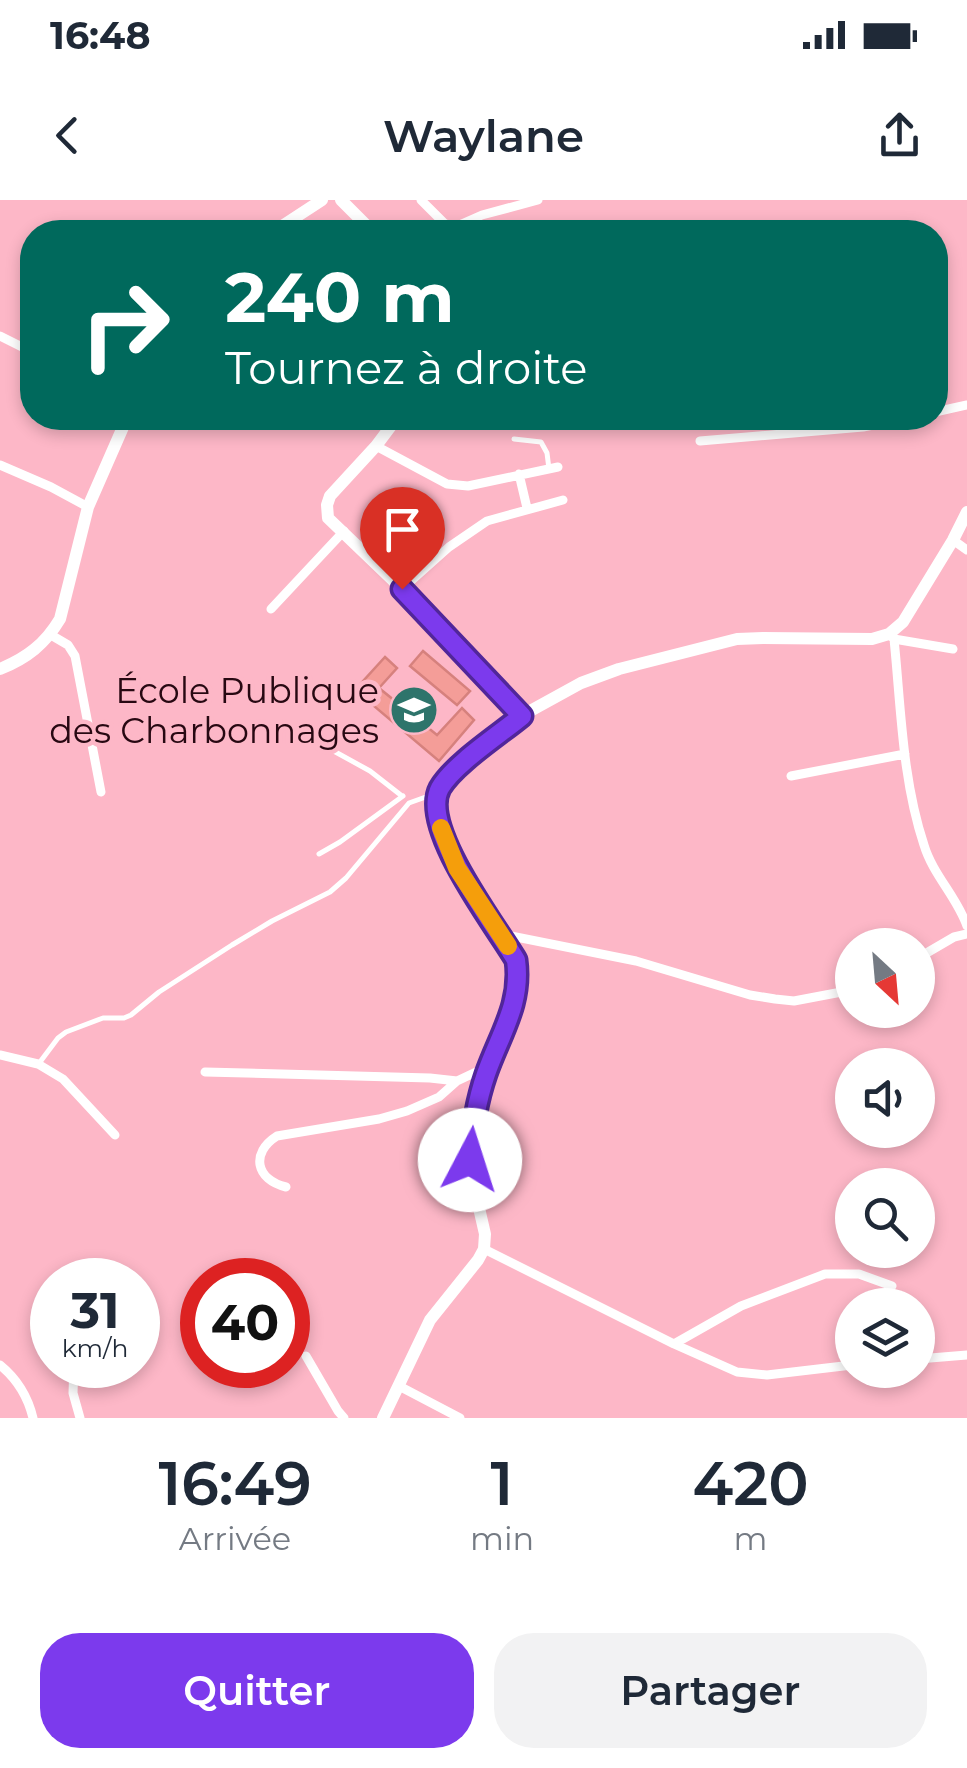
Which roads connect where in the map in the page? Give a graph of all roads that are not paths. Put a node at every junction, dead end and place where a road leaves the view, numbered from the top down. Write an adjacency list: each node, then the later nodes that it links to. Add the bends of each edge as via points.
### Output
1 (322, 200): 5 (street)
2 (340, 200): 6 (street)
3 (421, 200): 7 (street)
4 (538, 200): 8 (street)
5 (291, 220)
6 (361, 220)
7 (442, 220)
8 (470, 220)
9 (122, 430): 19 (street)
10 (389, 430): 14 (street)
11 (830, 430): 13 (street)
12 (514, 439): 16 (lane, via 541,442)
13 (700, 442)
14 (376, 446): 17 (street, via 446,484); 22 (street, via 330,496 328,518)
15 (0, 465): 19 (street)
16 (554, 468): 17 (street)
17 (519, 474): 20 (street)
18 (563, 500): 20 (street)
19 (88, 507): 27 (street, via 63,609)
20 (527, 508): 25 (street, via 487,520)
21 (967, 512): 23 (street)
22 (344, 531): 25 (street); 26 (street)
23 (953, 540): 24 (street); 28 (street)
24 (967, 550)
25 (402, 589): 31 (street)
26 (271, 609)
27 (50, 635): 30 (street); 35 (street, via 76,656)
28 (892, 636): 29 (street); 31 (street, via 716,643 581,683); 33 (street)
29 (952, 649)
30 (0, 669)
31 (522, 716): 36 (street)
32 (330, 748): 37 (lane)
33 (905, 754): 34 (street); 40 (street, via 924,848)
34 (790, 776)
35 (101, 792)
36 (437, 793): 38 (lane); 41 (street, via 440,827 457,868)
37 (403, 796): 38 (lane); 39 (lane)
38 (409, 803): 46 (lane, via 339,886 258,929 131,1015 66,1032)
39 (319, 854)
40 (967, 926)
41 (501, 934): 44 (street, via 750,995 794,1001); 48 (street, via 516,960 518,988)
42 (967, 934): 43 (street)
43 (935, 948)
44 (835, 994)
45 (0, 1055): 46 (street)
46 (38, 1064): 50 (street, via 63,1079)
47 (205, 1072): 49 (street)
48 (486, 1073): 49 (street); 52 (street, via 470,1160)
49 (457, 1081): 51 (street, via 439,1098 406,1111 264,1144 260,1167)
50 (115, 1135)
51 (286, 1188)
52 (484, 1249): 54 (street); 60 (street, via 430,1320)
53 (892, 1286): 54 (street, via 859,1274 825,1274 742,1306)
54 (674, 1344): 59 (street, via 754,1375)
55 (967, 1355): 56 (street)
56 (935, 1358)
57 (310, 1363): 64 (street)
58 (0, 1364): 62 (street)
59 (835, 1367)
60 (398, 1386): 65 (street); 66 (street)
61 (73, 1388): 63 (street)
62 (33, 1418)
63 (80, 1418)
64 (344, 1418)
65 (383, 1418)
66 (460, 1418)

